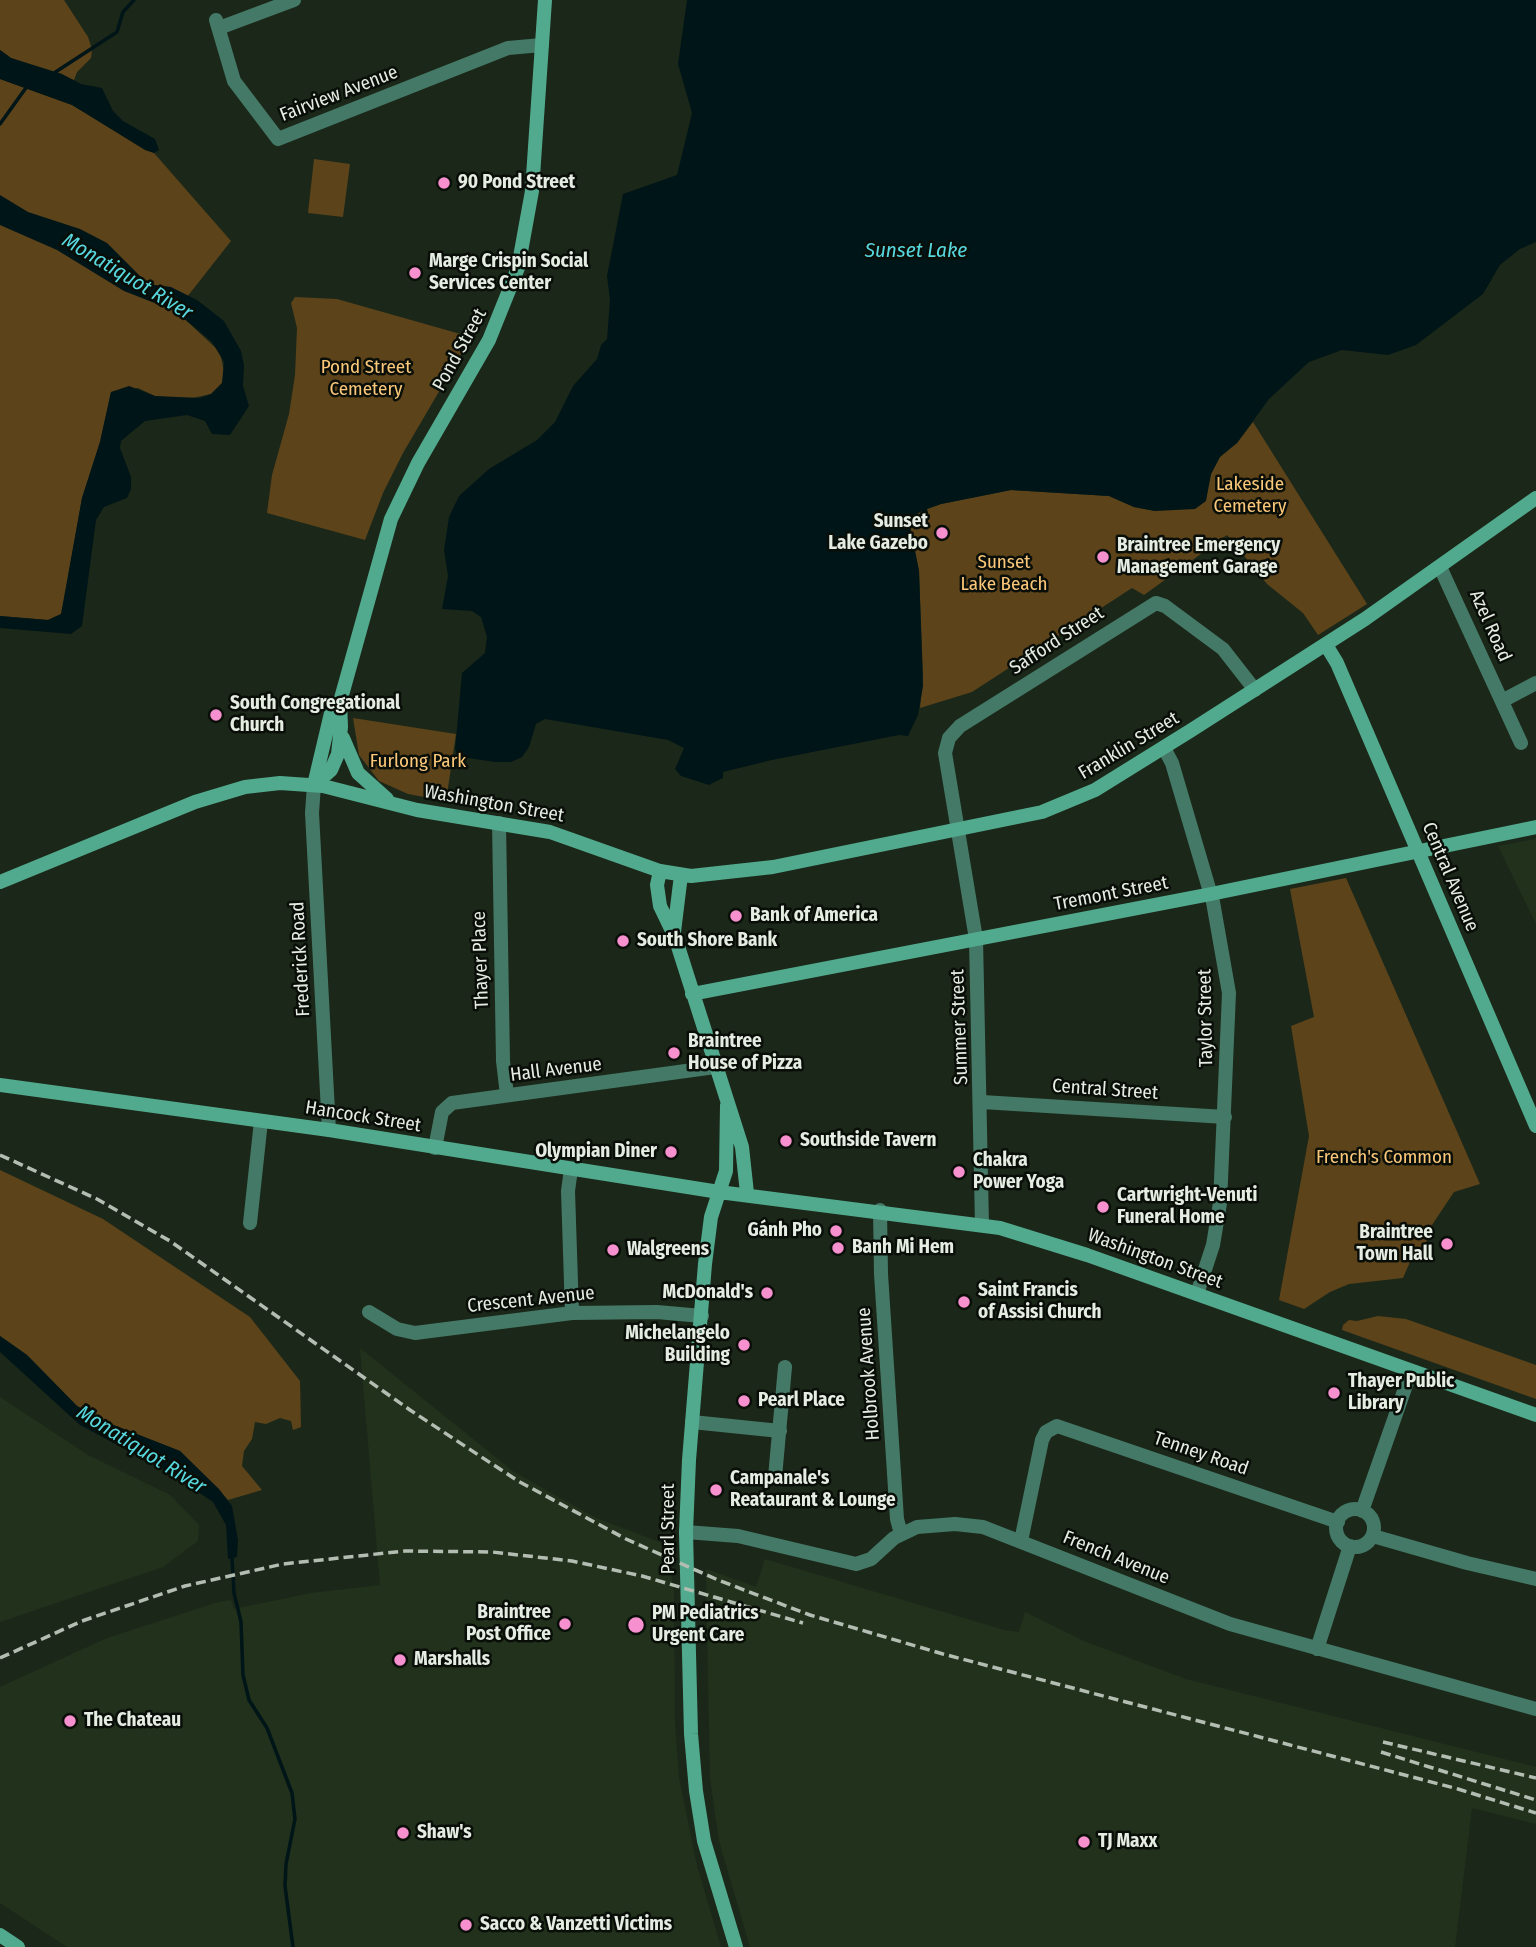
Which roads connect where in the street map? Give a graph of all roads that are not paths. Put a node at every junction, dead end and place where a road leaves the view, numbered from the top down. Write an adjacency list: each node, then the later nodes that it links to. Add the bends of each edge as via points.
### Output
1 (294, 0): 3 (street, Fairview Avenue, via 218,24 234,81 278,139 508,48)
2 (545, 0): 3 (main road, Pond Street)
3 (542, 45): 10 (main road, Pond Street, via 530,206 514,282 489,340 396,506)
4 (1536, 498): 5 (main road, Franklin Street)
5 (1440, 567): 6 (main road, Franklin Street); 9 (street, Azel Road)
6 (1326, 645): 8 (main road, Franklin Street); 19 (main road, Central Avenue)
7 (1536, 683): 9 (street)
8 (1255, 690): 13 (main road, Franklin Street); 18 (street, Safford Street, via 1223,649 1165,606 1152,604 952,733 945,753)
9 (1502, 701): 12 (street, Azel Road)
10 (340, 702): 11 (main road, Pond Street); 14 (main road, Pond Street, via 331,713)
11 (341, 727): 14 (main road, Pond Street, via 334,764); 15 (main road, via 358,773 378,793)
12 (1521, 743)
13 (1164, 748): 18 (main road, Franklin Street, via 1069,803); 23 (street, Taylor Street)
14 (314, 785): 15 (main road, Washington Street); 22 (main road, Washington Street, via 258,785 207,797); 35 (street, Frederick Road)
15 (404, 807): 16 (main road, Washington Street)
16 (499, 823): 20 (main road, Washington Street, via 568,837); 29 (street, Thayer Place)
17 (1536, 827): 19 (main road, Tremont Street)
18 (956, 831): 21 (main road, Franklin Street, via 742,872); 25 (street, Summer Street)
19 (1418, 851): 23 (main road, Tremont Street); 34 (main road, Central Avenue)
20 (660, 871): 21 (main road, Washington Street); 24 (main road, via 659,899)
21 (681, 875): 24 (main road)
22 (0, 882)
23 (1211, 894): 25 (main road, Tremont Street); 32 (street, Taylor Street, via 1229,993)
24 (675, 937): 26 (main road)
25 (976, 939): 26 (main road, Tremont Street); 30 (street, Summer Street)
26 (692, 994): 27 (main road)
27 (715, 1067): 29 (street, Hall Avenue); 31 (main road)
28 (0, 1085): 33 (main road, Hancock Street)
29 (507, 1095): 36 (street, Hall Avenue, via 448,1105 442,1112)
30 (982, 1102): 32 (street, Central Street); 42 (street, Summer Street)
31 (727, 1105): 38 (main road, via 728,1148); 39 (main road, via 744,1155)
32 (1225, 1117): 43 (street, Taylor Street, via 1217,1223)
33 (261, 1121): 35 (main road, Hancock Street); 41 (street)
34 (1536, 1126)
35 (329, 1130): 36 (main road, Hancock Street)
36 (435, 1147): 37 (main road, Hancock Street)
37 (570, 1169): 38 (main road, Hancock Street); 45 (street)
38 (719, 1192): 39 (main road, Washington Street); 46 (main road, Pearl Street, via 711,1217)
39 (747, 1193): 40 (main road, Washington Street)
40 (880, 1210): 42 (main road, Washington Street); 56 (street, Holbrook Avenue)
41 (250, 1223)
42 (982, 1224): 43 (main road, Washington Street)
43 (1197, 1294): 48 (main road, Washington Street)
44 (369, 1312): 45 (street, Crescent Avenue, via 397,1329 415,1333)
45 (572, 1313): 46 (street, Crescent Avenue)
46 (702, 1316): 50 (main road, Pearl Street)
47 (785, 1367): 51 (street)
48 (1411, 1371): 49 (main road, Washington Street); 53 (street)
49 (1536, 1415)
50 (692, 1422): 51 (street); 55 (main road, Pearl Street)
51 (780, 1431): 52 (street)
52 (775, 1477)
53 (1362, 1511): 54 (street, via 1346,1512); 57 (street, via 1373,1521)
54 (1338, 1522): 58 (street, Tenney Road, via 1069,1428 1052,1427 1042,1440); 59 (street, via 1338,1537)
55 (686, 1531): 56 (street, French Avenue, via 738,1536 850,1564 871,1559); 65 (main road, Pearl Street, via 696,1791 704,1841)
56 (901, 1534): 58 (street, French Avenue, via 925,1526 965,1524)
57 (1373, 1536): 59 (street, via 1363,1546); 60 (street)
58 (1021, 1541): 61 (street, French Avenue, via 1230,1624)
59 (1350, 1546): 61 (street)
60 (1536, 1579)
61 (1317, 1649): 62 (street, French Avenue)
62 (1536, 1709)
63 (0, 1935): 64 (main road)
64 (19, 1947)
65 (736, 1947)

